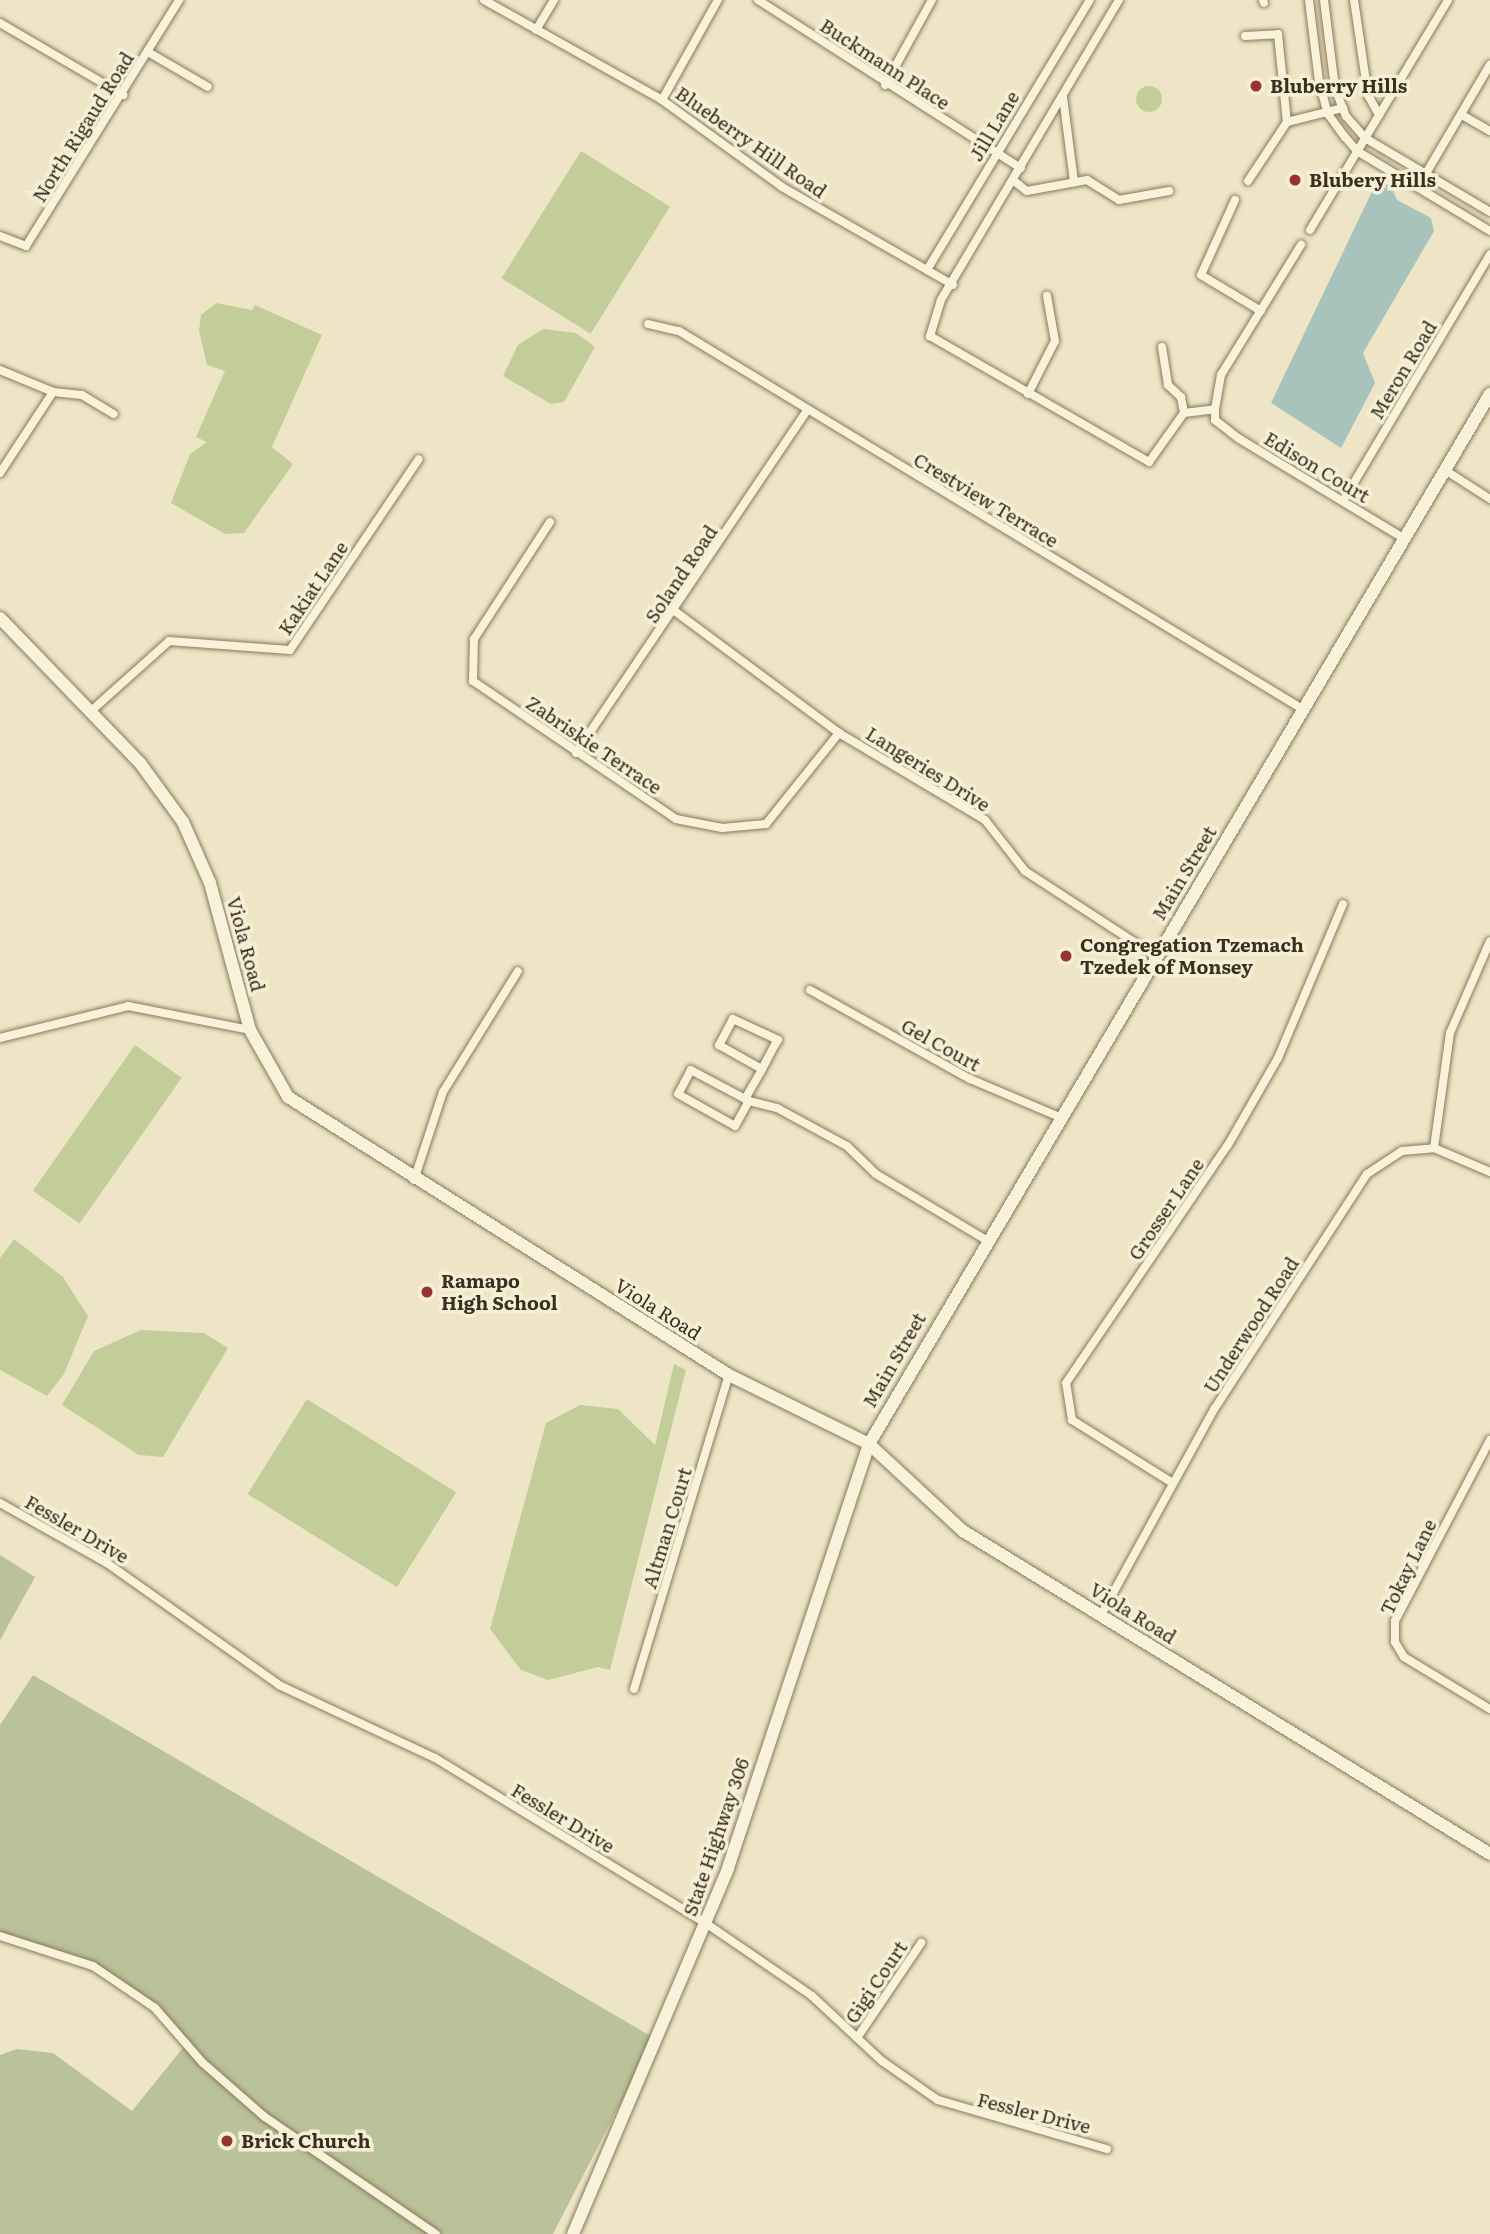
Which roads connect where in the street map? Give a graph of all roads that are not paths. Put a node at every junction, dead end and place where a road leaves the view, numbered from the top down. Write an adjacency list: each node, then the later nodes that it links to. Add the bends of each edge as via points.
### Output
1 (179, 0): 16 (street, North Rigaud Road)
2 (484, 0): 14 (street, Blueberry Hill Road)
3 (554, 0): 14 (street)
4 (718, 0): 22 (street)
5 (758, 0): 18 (street, Buckmann Place)
6 (932, 0): 18 (street)
7 (1090, 0): 31 (street, Jill Lane)
8 (1119, 0): 21 (street)
9 (1309, 0): 24 (street)
10 (1324, 0): 23 (street)
11 (1354, 0): 25 (street, via 1368,95)
12 (1448, 0): 25 (street)
13 (0, 23): 20 (street)
14 (536, 30): 22 (street, Blueberry Hill Road)
15 (1245, 36): 27 (street, via 1278,34)
16 (148, 52): 19 (street); 20 (street, North Rigaud Road)
17 (1490, 65): 26 (street)
18 (885, 85): 31 (street, Buckmann Place)
19 (208, 87)
20 (123, 94): 43 (street, North Rigaud Road, via 26,246)
21 (1063, 97): 32 (street); 36 (street)
22 (662, 100): 46 (street, Blueberry Hill Road, via 782,187)
23 (1343, 108): 24 (street); 29 (street)
24 (1328, 114): 27 (street); 30 (street)
25 (1379, 115): 29 (street)
26 (1462, 115): 28 (street); 33 (street)
27 (1287, 122): 35 (street)
28 (1490, 131)
29 (1365, 138): 30 (street); 33 (street)
30 (1357, 151): 37 (street); 41 (street)
31 (996, 153): 32 (street, Buckmann Place); 46 (street, Jill Lane)
32 (1021, 168): 34 (street)
33 (1426, 174): 37 (street); 40 (street)
34 (1014, 181): 36 (street, via 1027,191); 47 (street)
35 (1248, 181)
36 (1074, 182): 38 (street, via 1087,180 1119,200)
37 (1418, 187): 42 (street)
38 (1169, 191)
39 (1235, 200): 49 (street, via 1201,275)
40 (1490, 212)
41 (1310, 230)
42 (1490, 230)
43 (0, 236)
44 (1301, 245): 49 (street)
45 (1490, 254): 64 (street, Meron Road)
46 (927, 270): 47 (street, Blueberry Hill Road)
47 (953, 285): 54 (street, via 930,336)
48 (1047, 296): 54 (street, via 1055,341)
49 (1261, 311): 56 (street, via 1221,375)
50 (648, 324): 57 (street, Crestview Terrace, via 679,331)
51 (1162, 346): 58 (street, via 1168,385 1181,397)
52 (0, 370): 53 (street)
53 (53, 392): 59 (street, via 82,395); 62 (street)
54 (1028, 394): 58 (street, via 1149,462)
55 (1490, 394): 61 (main road, Main Street)
56 (1215, 409): 58 (street); 64 (street, Edison Court, via 1214,420)
57 (807, 410): 67 (street, Soland Road); 69 (street, Crestview Terrace)
58 (1184, 413)
59 (114, 414)
60 (419, 459): 70 (street, Kakiat Lane, via 290,650 169,640)
61 (1445, 470): 63 (street); 66 (main road, Main Street)
62 (0, 473)
63 (1490, 499)
64 (1343, 501): 66 (street, Edison Court)
65 (550, 522): 72 (street, Zabriskie Terrace, via 474,639 473,681)
66 (1405, 540): 69 (main road, Main Street)
67 (676, 612): 71 (street, Langeries Drive); 72 (street, Soland Road)
68 (0, 618): 70 (main road, Viola Road)
69 (1304, 710): 75 (main road, Main Street)
70 (90, 712): 78 (main road, Viola Road, via 140,763 183,822 210,883)
71 (839, 733): 72 (street, Zabriskie Terrace, via 766,824 722,828 676,819); 75 (street, Langeries Drive, via 985,820 1025,871)
72 (576, 753)
73 (1343, 904): 90 (street, Grosser Lane, via 1259,1090 1170,1236 1066,1383 1072,1420)
74 (1490, 941): 83 (street, via 1450,1033)
75 (1157, 957): 82 (main road, Main Street)
76 (517, 971): 85 (street, via 443,1093)
77 (810, 990): 82 (street, Gel Court, via 970,1079)
78 (250, 1030): 79 (street, via 128,1006); 85 (main road, Viola Road, via 288,1097)
79 (0, 1038)
80 (762, 1069): 80 (street, via 778,1040 733,1019 719,1045); 81 (street)
81 (747, 1100): 81 (street, via 735,1126 678,1094 691,1070); 86 (street, via 777,1108 848,1146 876,1174)
82 (1062, 1118): 86 (main road, Main Street)
83 (1434, 1148): 84 (street); 90 (street, Underwood Road, via 1402,1151 1367,1174)
84 (1490, 1172)
85 (414, 1180): 87 (main road, Viola Road)
86 (988, 1241): 89 (main road, Main Street)
87 (729, 1375): 89 (main road, Viola Road); 93 (street, Altman Court)
88 (1490, 1440): 94 (street, Tokay Lane, via 1395,1621 1395,1642 1404,1657)
89 (869, 1444): 92 (main road, Viola Road, via 963,1531); 96 (main road, State Highway 306)
90 (1171, 1482): 92 (street, Underwood Road)
91 (0, 1503): 96 (street, Fessler Drive, via 107,1563 279,1685 435,1758)
92 (1101, 1615): 95 (main road, Viola Road)
93 (634, 1689)
94 (1490, 1709)
95 (1490, 1854)
96 (707, 1924): 99 (street, Fessler Drive, via 812,1996); 102 (main road, State Highway 306)
97 (0, 1936): 101 (street, via 28,1941 103,1973 155,2008 203,2063 265,2117)
98 (921, 1943): 99 (street, Gigi Court)
99 (857, 2038): 100 (street, Fessler Drive, via 937,2100)
100 (1107, 2149)
101 (436, 2234)
102 (573, 2234)

